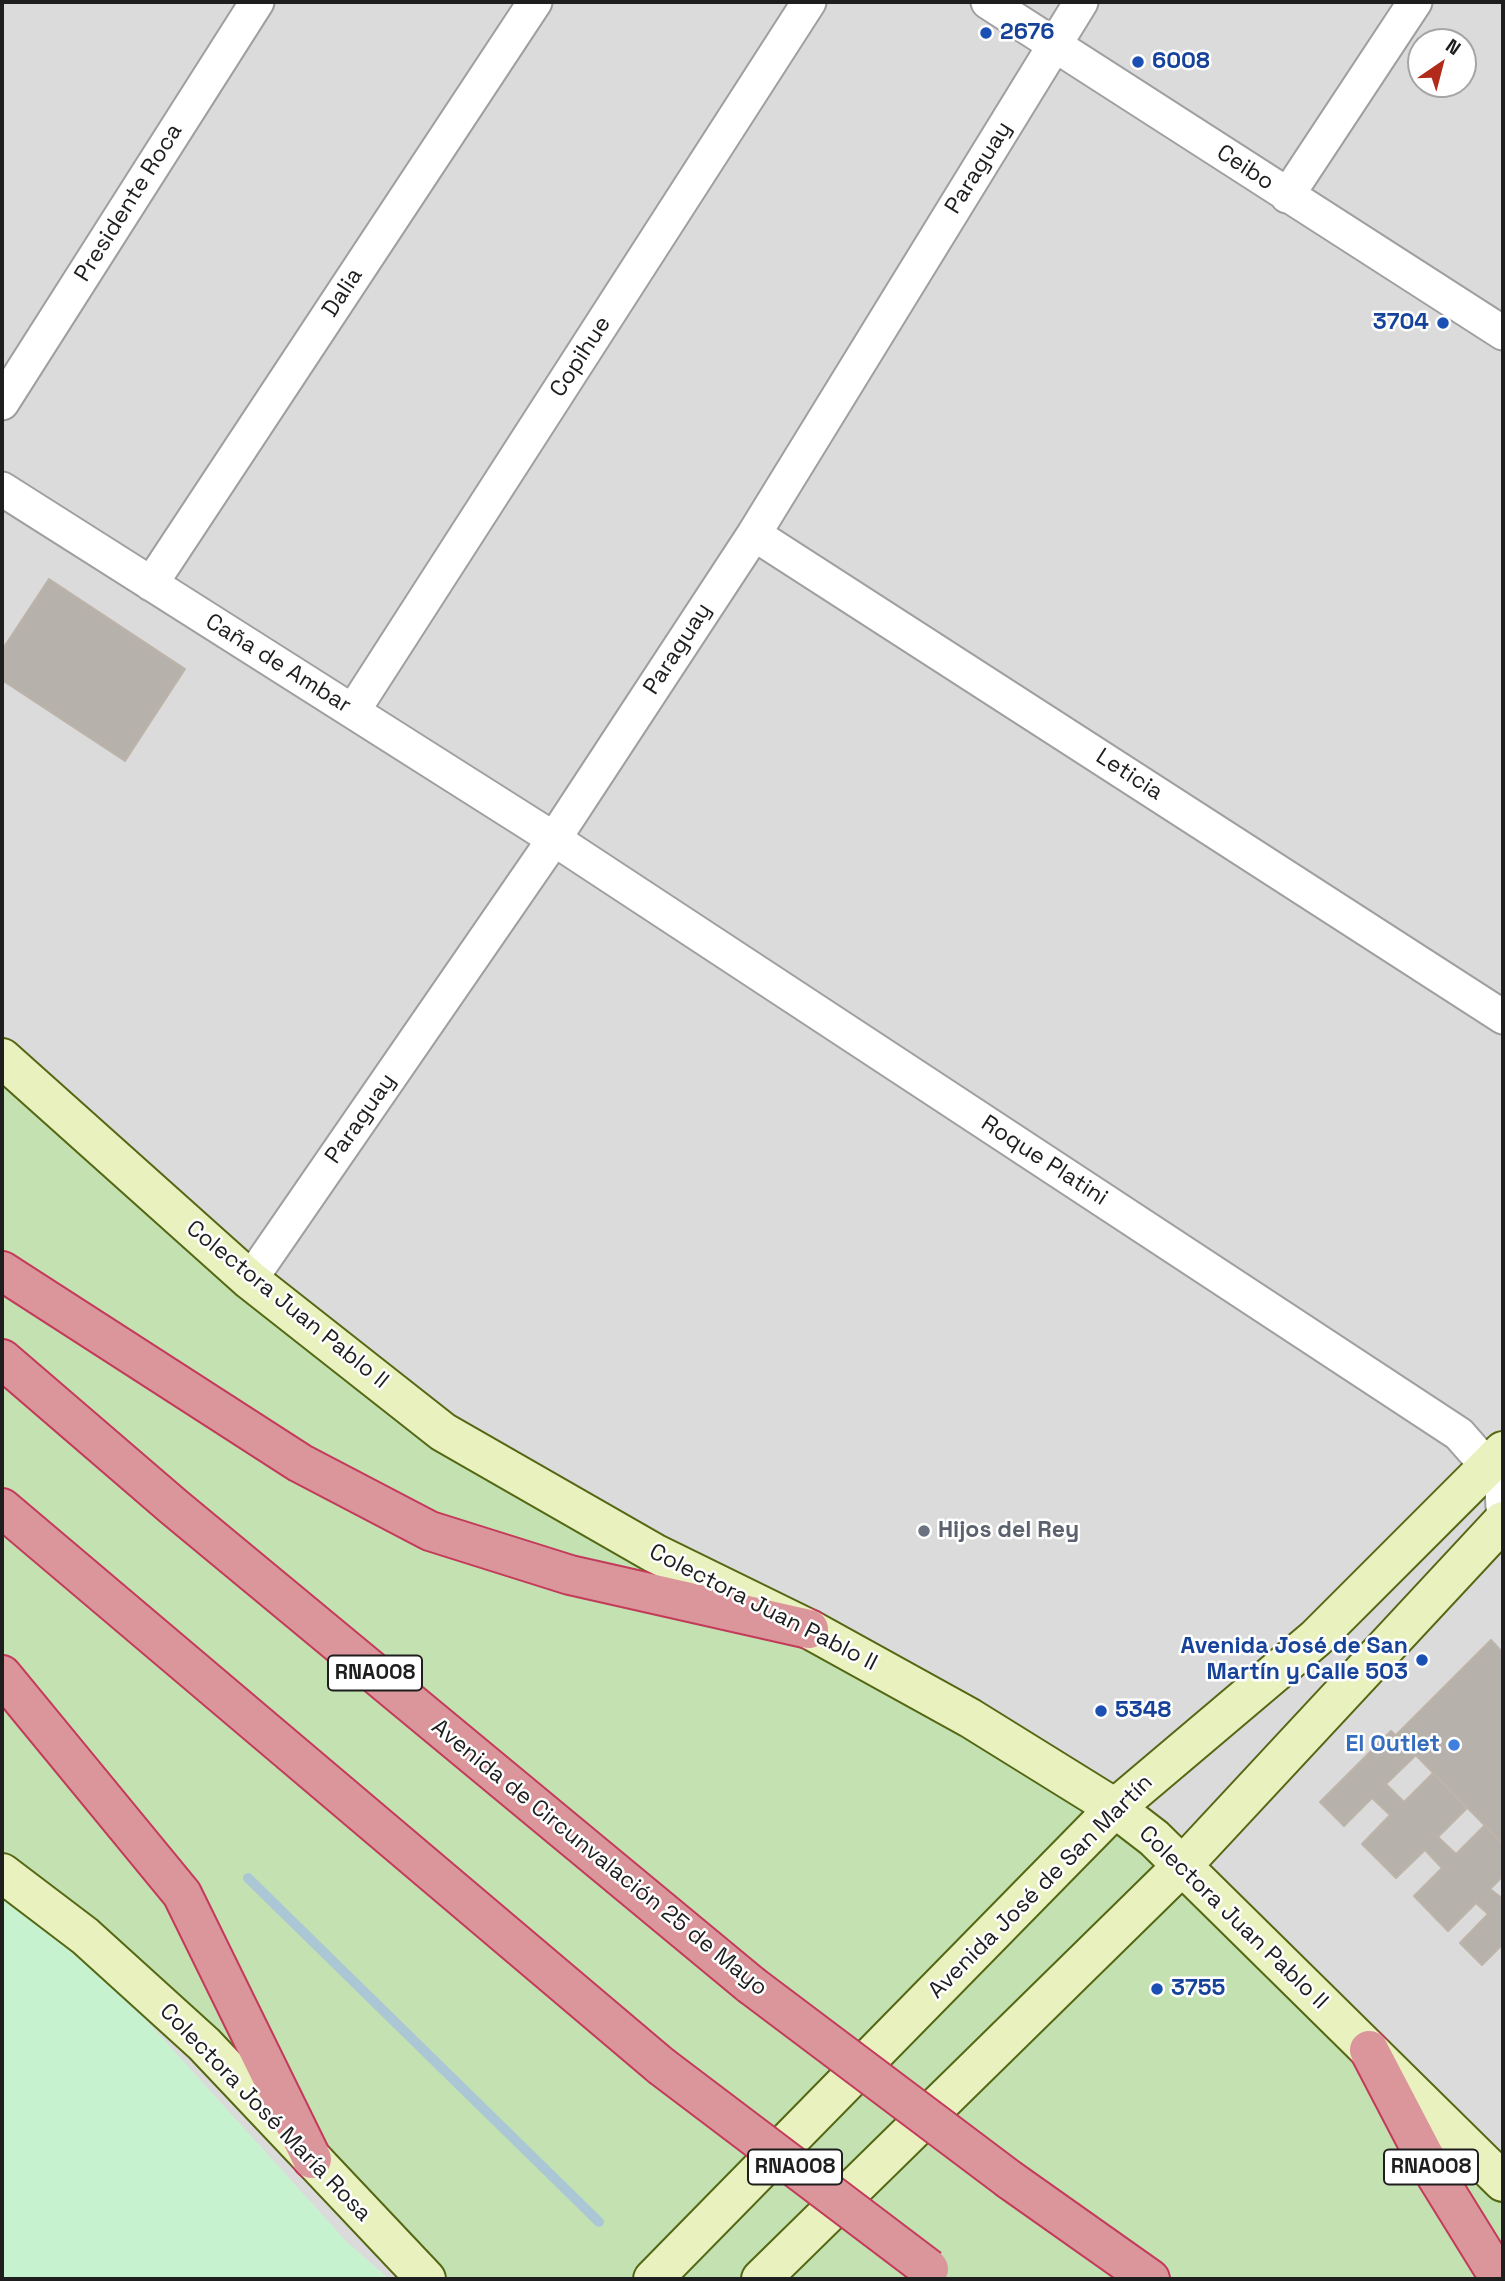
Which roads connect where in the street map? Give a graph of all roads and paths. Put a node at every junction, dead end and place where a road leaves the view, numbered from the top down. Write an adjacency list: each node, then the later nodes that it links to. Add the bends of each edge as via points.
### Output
1 (257, 2): 10 (street, Presidente Roca)
2 (535, 2): 13 (street, Dalia)
3 (809, 2): 14 (street, Copihue)
4 (988, 2): 7 (street, Ceibo)
5 (1081, 2): 7 (street, Paraguay)
6 (1415, 2): 8 (street)
7 (1055, 44): 8 (street, Ceibo); 12 (street, Paraguay)
8 (1287, 196): 9 (street, Ceibo)
9 (1503, 333)
10 (2, 403)
11 (2, 489): 13 (street, Caña de Ambar)
12 (754, 534): 15 (street, Paraguay); 16 (street, Leticia)
13 (152, 584): 14 (street, Caña de Ambar)
14 (352, 711): 15 (street, Caña de Ambar)
15 (554, 839): 19 (street, Paraguay); 21 (street, Roque Platini)
16 (1503, 1017)
17 (2, 1058): 19 (main road, Colectora Juan Pablo II)
18 (2, 1271): 25 (highway, via 300,1464 430,1531 570,1575)
19 (250, 1280): 25 (main road, Colectora Juan Pablo II, via 443,1432 654,1553)
20 (2, 1359): 37 (highway, Avenida de Circunvalación 25 de Mayo / RNA008, bridge, via 751,1985)
21 (1496, 1459): 22 (street, Roque Platini); 27 (main road, Avenida José de San Martín, via 1316,1638)
22 (1503, 1507)
23 (2, 1508): 33 (highway, RNA008, bridge, via 661,2066)
24 (1503, 1521): 28 (main road)
25 (809, 1629): 27 (main road, Colectora Juan Pablo II, via 970,1718)
26 (2, 1675): 31 (highway, via 182,1894)
27 (1115, 1808): 28 (main road, Colectora Juan Pablo II); 35 (main road, Avenida José de San Martín)
28 (1182, 1866): 30 (main road, Colectora Juan Pablo II); 36 (main road)
29 (2, 1873): 31 (main road, Colectora José María Rosa, via 85,1936 205,2044)
30 (1369, 2050): 32 (main road, Colectora Juan Pablo II); 38 (highway, RNA008, via 1427,2161)
31 (312, 2159): 34 (main road, Colectora José María Rosa)
32 (1503, 2182)
33 (937, 2274)
34 (425, 2279)
35 (653, 2279)
36 (761, 2279)
37 (1150, 2279)
38 (1500, 2279)

